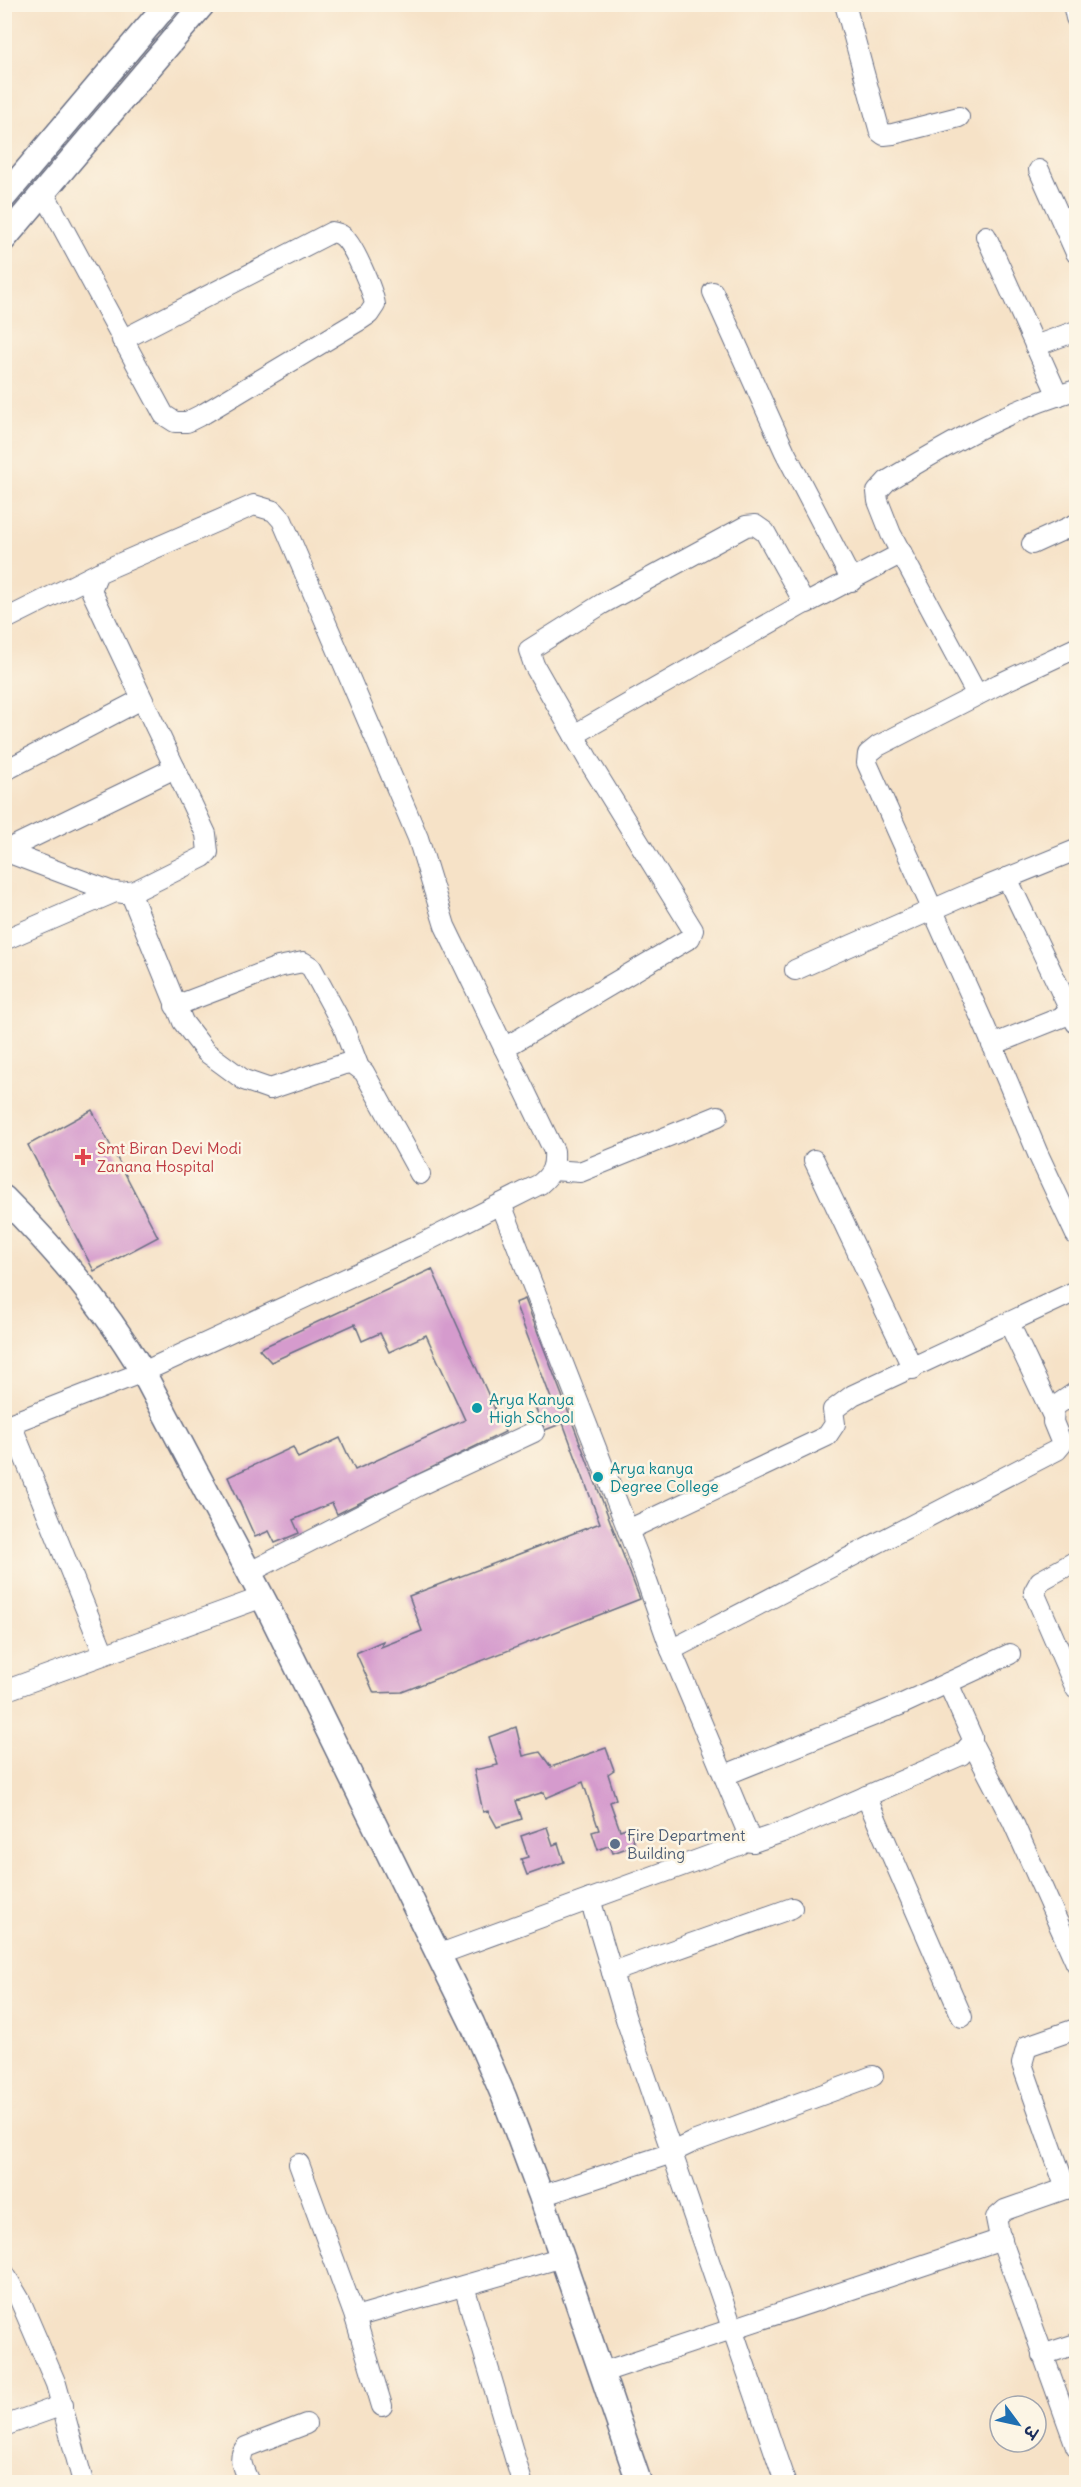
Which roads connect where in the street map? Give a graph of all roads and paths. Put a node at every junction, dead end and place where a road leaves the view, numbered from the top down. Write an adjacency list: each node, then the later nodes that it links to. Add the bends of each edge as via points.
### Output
1 (167, 4): 9 (main road)
2 (203, 4): 8 (main road)
3 (845, 4): 6 (street, via 880,132 892,134)
4 (1073, 4): 5 (street)
5 (1077, 18)
6 (959, 117)
7 (1039, 170): 12 (street)
8 (44, 193): 11 (main road); 15 (street)
9 (4, 197)
10 (986, 236): 16 (street)
11 (4, 239)
12 (1077, 252)
13 (713, 292): 22 (street, via 785,452)
14 (1077, 331): 16 (street)
15 (122, 340): 15 (street, via 164,416 175,422 187,422 369,314 375,305 349,243 332,232)
16 (1035, 346): 17 (street)
17 (1067, 393): 20 (street, via 977,428 880,486 878,501)
18 (1077, 524): 19 (street)
19 (1032, 544)
20 (902, 554): 22 (street); 26 (street)
21 (98, 573): 24 (street); 27 (street, via 91,590); 41 (street, via 254,505 274,511 282,520 418,838 445,926)
22 (852, 581): 23 (street)
23 (805, 603): 28 (street); 28 (street, via 765,532 754,525 602,604 529,650)
24 (4, 620)
25 (1077, 648): 26 (street)
26 (977, 695): 35 (street, via 868,754 870,774)
27 (142, 699): 29 (street); 30 (street)
28 (573, 735): 41 (street, via 689,922 693,935)
29 (175, 768): 32 (street); 34 (street, via 206,834 208,852)
30 (4, 771)
31 (1077, 850): 33 (street)
32 (4, 851): 34 (street)
33 (1007, 878): 35 (street); 39 (street)
34 (122, 892): 36 (street); 38 (street)
35 (932, 910): 37 (street); 40 (street)
36 (4, 940)
37 (795, 970)
38 (175, 1006): 42 (street, via 206,1052 244,1080 262,1088 278,1088 344,1064); 42 (street, via 278,967 303,962 311,967 343,1026)
39 (1074, 1018): 40 (street)
40 (992, 1045): 49 (street)
41 (504, 1048): 45 (street, via 554,1151)
42 (358, 1065): 46 (street)
43 (718, 1116): 45 (street, via 580,1173)
44 (814, 1160): 52 (street)
45 (553, 1170): 48 (street, via 540,1184)
46 (420, 1174)
47 (4, 1198): 53 (main road, via 80,1281)
48 (501, 1204): 53 (street); 58 (street)
49 (1077, 1235)
50 (1077, 1291): 51 (street)
51 (1009, 1323): 52 (street); 55 (street)
52 (913, 1369): 58 (street, via 837,1405 833,1410 835,1424 827,1436)
53 (143, 1372): 56 (street); 60 (main road)
54 (1077, 1392): 55 (street, via 1059,1401)
55 (1052, 1414): 62 (street, via 1062,1444 1057,1450)
56 (8, 1425): 63 (street)
57 (534, 1432): 60 (street)
58 (628, 1530): 62 (street)
59 (1077, 1561): 66 (street, via 1040,1581 1034,1592)
60 (250, 1572): 61 (main road)
61 (263, 1598): 63 (street); 74 (main road)
62 (671, 1650): 69 (street)
63 (104, 1654): 67 (street)
64 (1010, 1654): 65 (street)
65 (948, 1683): 68 (street); 69 (street)
66 (1077, 1689)
67 (4, 1691)
68 (972, 1743): 70 (street, via 961,1755); 75 (street)
69 (725, 1775): 71 (street, via 746,1822)
70 (866, 1796): 71 (street, via 774,1836); 77 (street)
71 (743, 1841): 72 (street)
72 (590, 1899): 74 (street); 76 (street)
73 (792, 1908): 76 (street)
74 (440, 1954): 83 (main road, via 504,2097)
75 (1077, 1963)
76 (612, 1972): 80 (street)
77 (962, 2017)
78 (1077, 2029): 82 (street, via 1027,2046 1022,2064)
79 (873, 2076): 80 (street)
80 (671, 2153): 83 (street); 89 (street)
81 (299, 2164): 88 (street)
82 (1071, 2187): 84 (street, via 998,2214)
83 (541, 2196): 85 (main road)
84 (1002, 2239): 89 (street); 91 (street)
85 (563, 2257): 87 (street); 92 (main road)
86 (4, 2273): 93 (street, via 20,2300)
87 (464, 2286): 88 (street); 100 (street)
88 (355, 2317): 94 (street)
89 (734, 2329): 92 (street); 102 (street)
90 (1077, 2344): 91 (street)
91 (1042, 2355): 97 (street)
92 (603, 2372): 101 (main road)
93 (63, 2404): 96 (street); 98 (street)
94 (382, 2406)
95 (306, 2424): 99 (street, via 246,2447 241,2460)
96 (4, 2426)
97 (1077, 2446)
98 (83, 2482)
99 (249, 2482)
100 (522, 2482)
101 (639, 2482)
102 (785, 2482)

